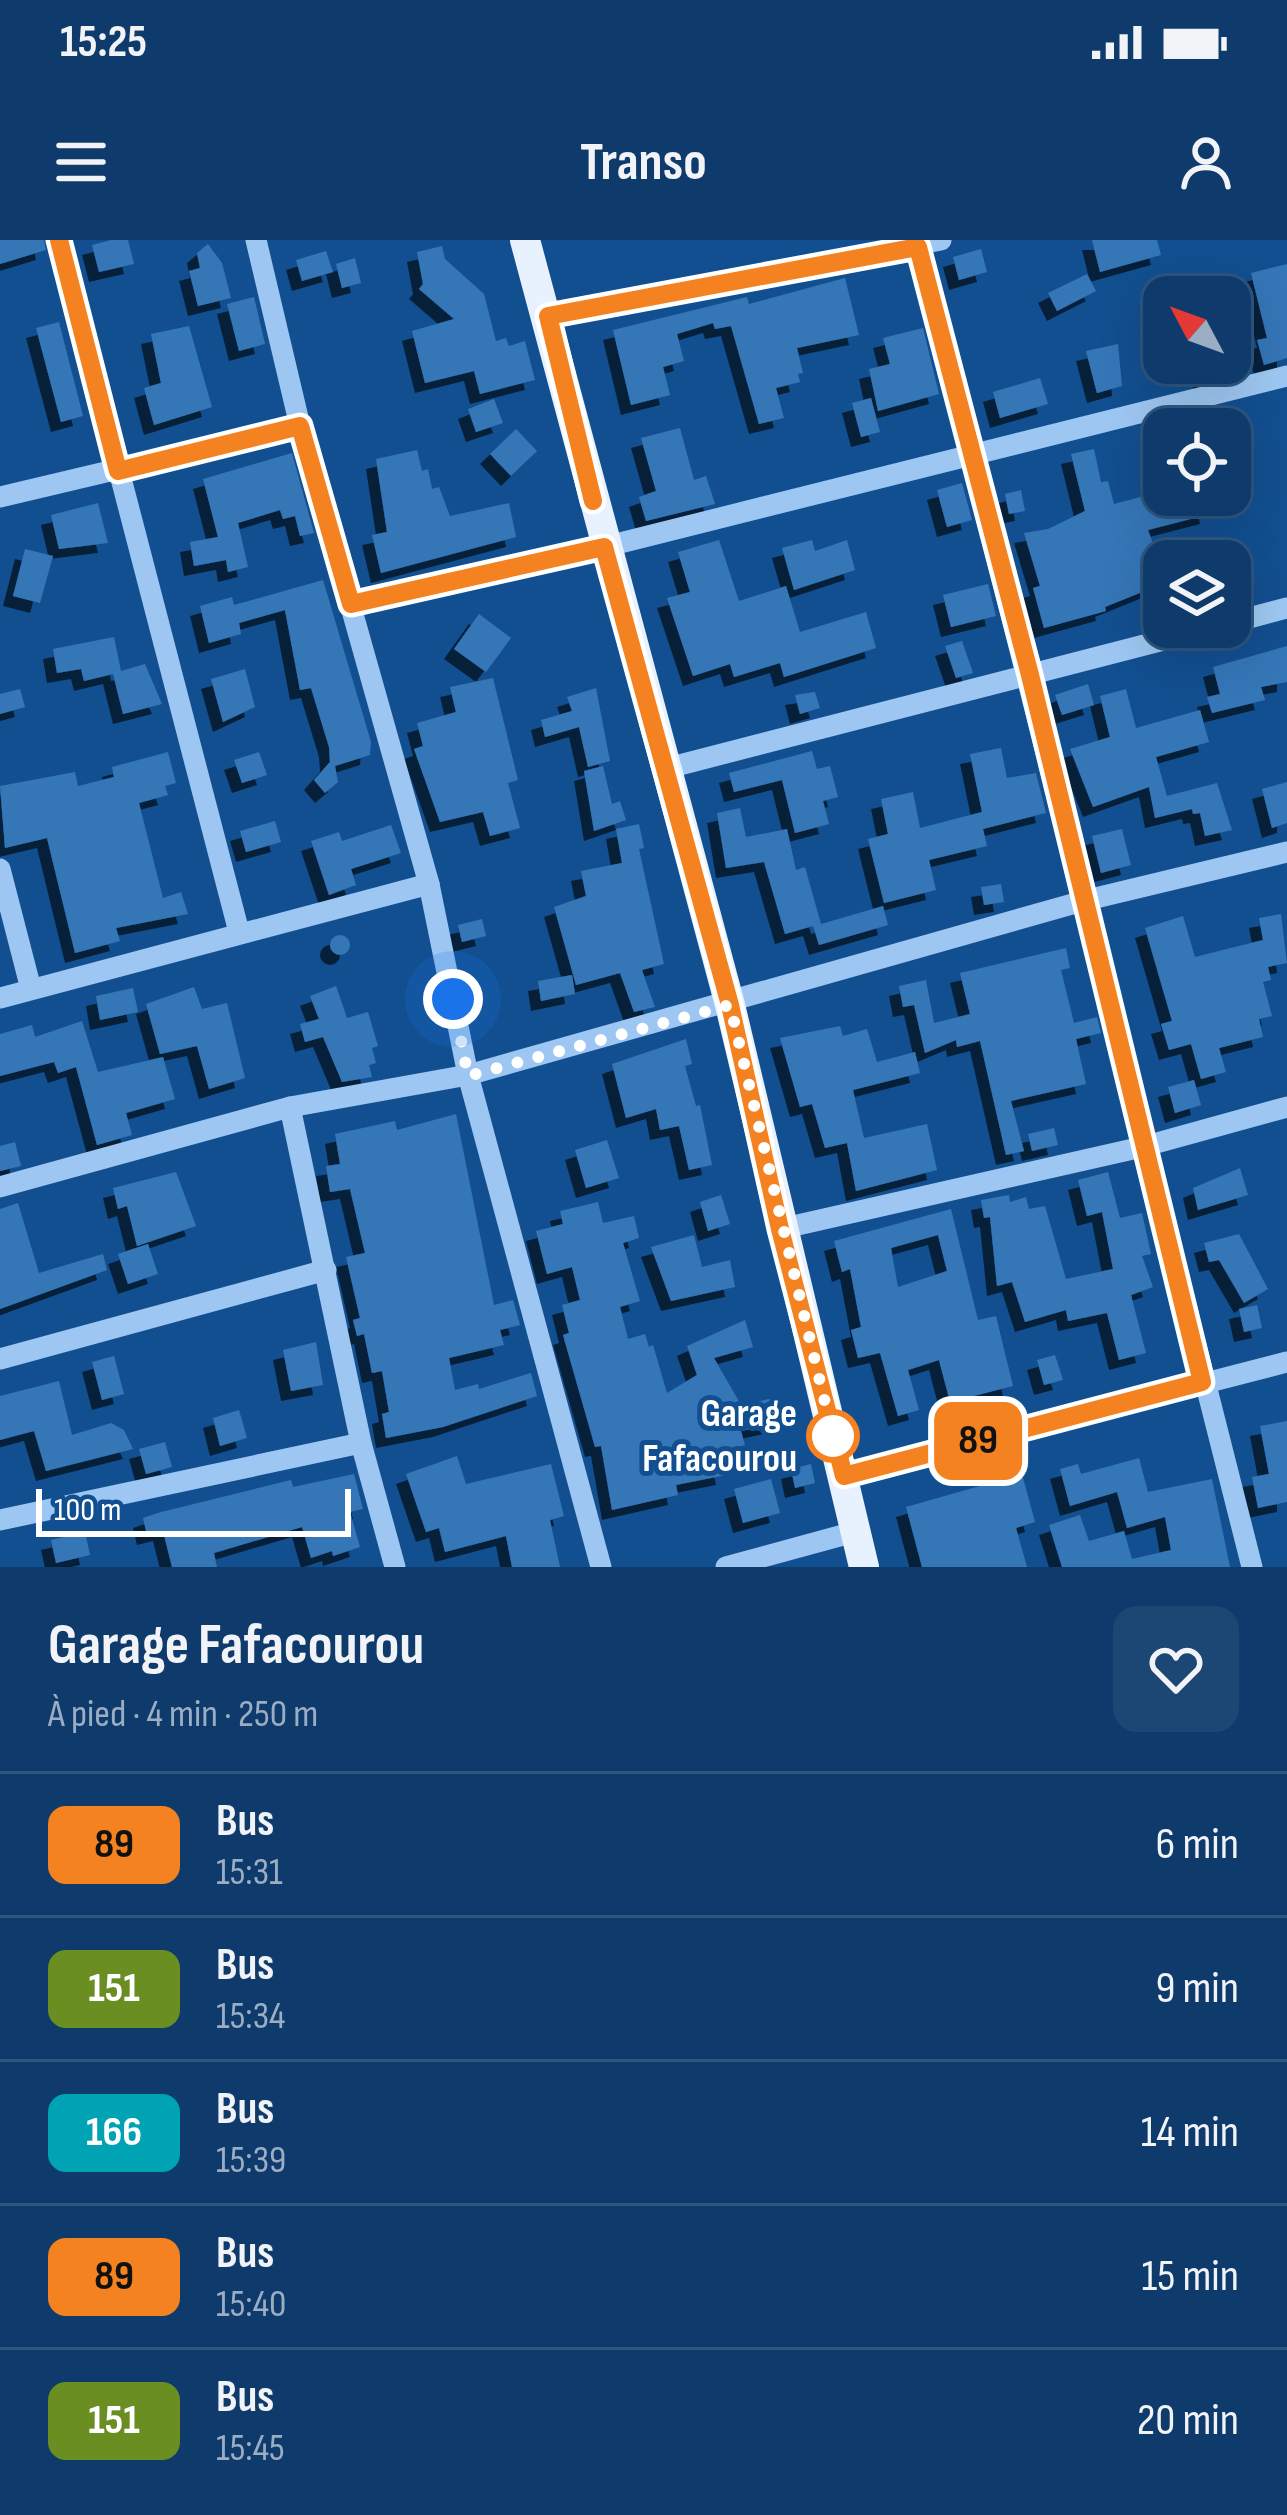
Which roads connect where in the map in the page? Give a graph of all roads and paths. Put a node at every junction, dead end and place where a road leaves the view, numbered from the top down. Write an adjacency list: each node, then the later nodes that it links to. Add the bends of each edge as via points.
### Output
1 (59, 240): 10 (street)
2 (256, 240): 8 (street)
3 (525, 240): 6 (main road)
4 (941, 240): 5 (street)
5 (918, 247): 6 (street); 9 (street)
6 (548, 316): 12 (main road)
7 (1287, 376): 9 (street)
8 (300, 426): 10 (street); 13 (street)
9 (969, 457): 12 (street); 17 (street)
10 (118, 471): 11 (street); 23 (street)
11 (0, 497)
12 (604, 547): 13 (street); 18 (main road)
13 (351, 604): 21 (street)
14 (1287, 608): 15 (street)
15 (1251, 617)
16 (1143, 646): 17 (street)
17 (1030, 675): 18 (street); 22 (street)
18 (664, 769): 26 (main road)
19 (1287, 852): 22 (street)
20 (0, 869): 24 (street)
21 (429, 884): 23 (street); 27 (street)
22 (1083, 901): 26 (street); 30 (street)
23 (239, 932): 24 (street)
24 (31, 989): 25 (street)
25 (0, 998)
26 (730, 1005): 27 (street); 32 (main road)
27 (468, 1076): 28 (street); 42 (street)
28 (290, 1107): 31 (street); 33 (street)
29 (1287, 1107): 30 (street)
30 (1142, 1147): 32 (street); 36 (street)
31 (0, 1187)
32 (780, 1229): 38 (main road)
33 (326, 1270): 34 (street); 37 (street)
34 (0, 1359)
35 (1287, 1362): 36 (street)
36 (1202, 1382): 38 (street); 45 (street)
37 (362, 1443): 39 (street); 41 (street)
38 (844, 1476): 40 (main road)
39 (0, 1520)
40 (854, 1532): 43 (street); 44 (main road)
41 (395, 1567)
42 (601, 1567)
43 (726, 1567)
44 (863, 1567)
45 (1252, 1567)

